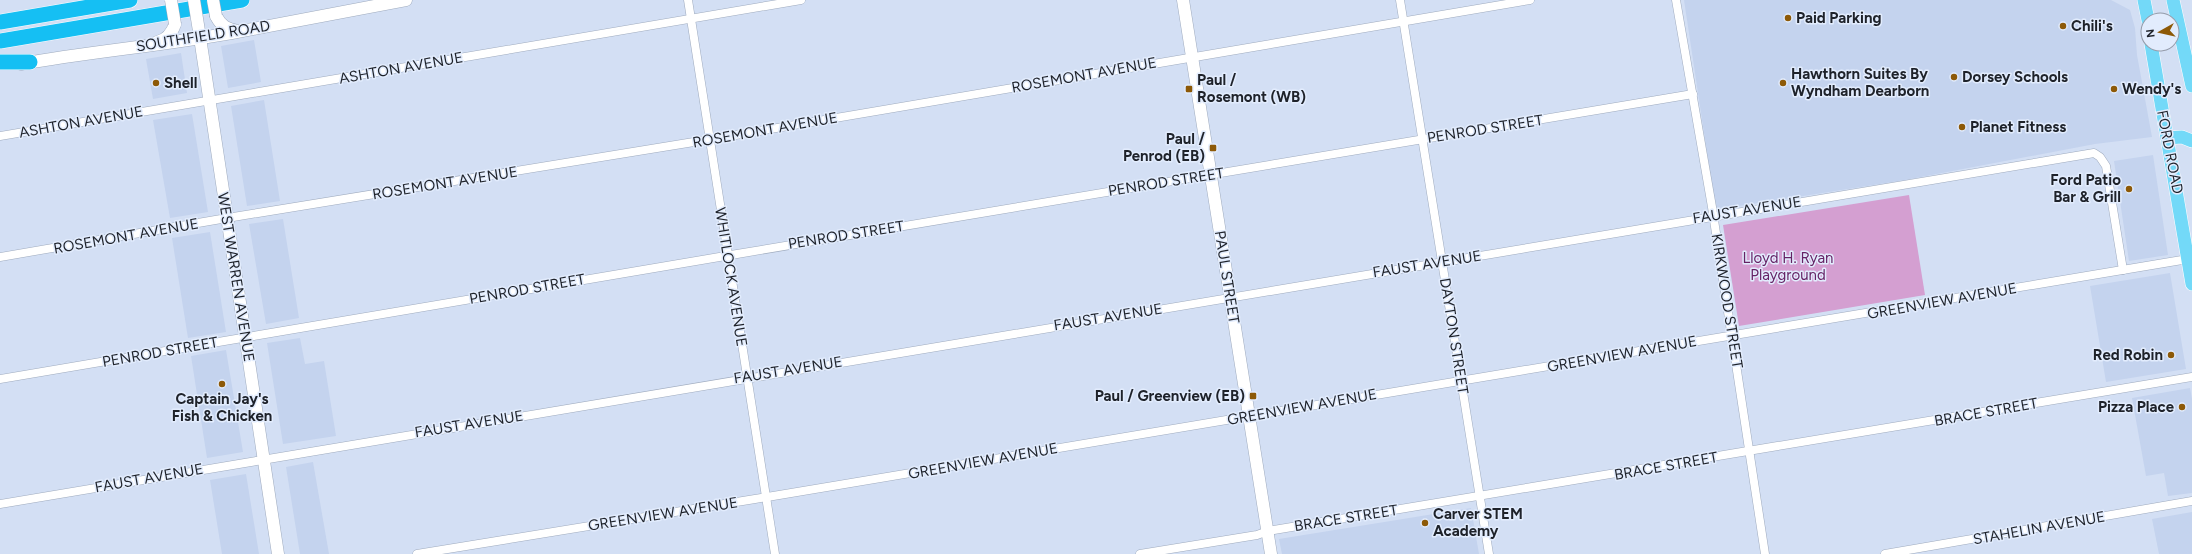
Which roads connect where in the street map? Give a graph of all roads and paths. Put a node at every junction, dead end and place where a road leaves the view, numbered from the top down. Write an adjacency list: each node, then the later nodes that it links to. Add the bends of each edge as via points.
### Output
1 (130, 0): 18 (highway)
2 (171, 0): 22 (main road, bridge, via 175,24 173,31 162,41)
3 (194, 0): 20 (main road, WEST WARREN AVENUE, bridge)
4 (213, 0): 19 (main road, bridge, via 219,22 225,28)
5 (242, 0): 21 (highway)
6 (406, 0): 19 (main road, SOUTHFIELD ROAD)
7 (688, 0): 16 (street, WHITLOCK AVENUE)
8 (801, 0): 16 (street, ASHTON AVENUE)
9 (1183, 0): 24 (main road, PAUL STREET)
10 (1400, 0): 17 (street, DAYTON STREET)
11 (1530, 0): 17 (street, ROSEMONT AVENUE)
12 (1676, 0): 29 (street, KIRKWOOD STREET)
13 (2144, 0): 15 (main road)
14 (2173, 0): 28 (main road)
15 (2146, 12)
16 (691, 18): 30 (street, ASHTON AVENUE); 34 (street, WHITLOCK AVENUE)
17 (1404, 21): 24 (street, ROSEMONT AVENUE); 33 (street, DAYTON STREET)
18 (0, 22)
19 (243, 31): 20 (main road, SOUTHFIELD ROAD)
20 (200, 35): 22 (main road, SOUTHFIELD ROAD); 30 (main road, WEST WARREN AVENUE)
21 (0, 41)
22 (148, 45): 26 (main road, SOUTHFIELD ROAD)
23 (2152, 52): 32 (main road, FORD ROAD)
24 (1192, 56): 34 (street, ROSEMONT AVENUE); 36 (main road, PAUL STREET)
25 (0, 62): 26 (highway)
26 (30, 62): 27 (main road, SOUTHFIELD ROAD)
27 (0, 68)
28 (2192, 86)
29 (1693, 94): 33 (street, PENROD STREET); 37 (street, KIRKWOOD STREET)
30 (209, 101): 31 (street, ASHTON AVENUE); 38 (main road, WEST WARREN AVENUE)
31 (0, 136)
32 (2167, 138): 35 (main road, via 2182,137); 41 (main road, FORD ROAD)
33 (1422, 139): 36 (street, PENROD STREET); 42 (street, DAYTON STREET)
34 (710, 140): 38 (street, ROSEMONT AVENUE); 39 (street, WHITLOCK AVENUE)
35 (2192, 141)
36 (1211, 175): 39 (street, PENROD STREET); 45 (main road, PAUL STREET)
37 (1713, 216): 42 (street, FAUST AVENUE); 43 (street, FAUST AVENUE, via 2094,153 2106,166); 46 (street, KIRKWOOD STREET)
38 (227, 218): 40 (street, ROSEMONT AVENUE); 47 (main road, WEST WARREN AVENUE)
39 (728, 255): 47 (street, PENROD STREET); 48 (street, WHITLOCK AVENUE)
40 (0, 257)
41 (2188, 259): 43 (street, GREENVIEW AVENUE); 44 (main road, FORD ROAD)
42 (1442, 261): 45 (street, FAUST AVENUE); 51 (street, DAYTON STREET)
43 (2123, 270): 46 (street, GREENVIEW AVENUE)
44 (2192, 284)
45 (1230, 297): 48 (street, FAUST AVENUE); 52 (main road, PAUL STREET)
46 (1732, 336): 51 (street, GREENVIEW AVENUE); 53 (street, KIRKWOOD STREET)
47 (245, 337): 50 (street, PENROD STREET); 54 (main road, WEST WARREN AVENUE)
48 (747, 377): 54 (street, FAUST AVENUE); 56 (street, WHITLOCK AVENUE)
49 (2192, 377): 53 (street, BRACE STREET)
50 (0, 379)
51 (1461, 381): 52 (street, GREENVIEW AVENUE); 55 (street, DAYTON STREET)
52 (1249, 416): 56 (street, GREENVIEW AVENUE); 59 (main road, PAUL STREET)
53 (1751, 451): 55 (street, BRACE STREET); 66 (street, KIRKWOOD STREET, via 1750,460)
54 (263, 458): 58 (street, FAUST AVENUE); 60 (main road, WEST WARREN AVENUE)
55 (1480, 497): 59 (street, BRACE STREET); 65 (street, DAYTON STREET)
56 (766, 498): 61 (street, GREENVIEW AVENUE); 62 (street, WHITLOCK AVENUE)
57 (2192, 501): 67 (street, STAHELIN AVENUE)
58 (0, 504)
59 (1268, 531): 63 (street, BRACE STREET); 64 (main road, PAUL STREET)
60 (278, 554)
61 (417, 554)
62 (775, 554)
63 (1140, 554)
64 (1271, 554)
65 (1489, 554)
66 (1765, 554)
67 (1886, 554)

